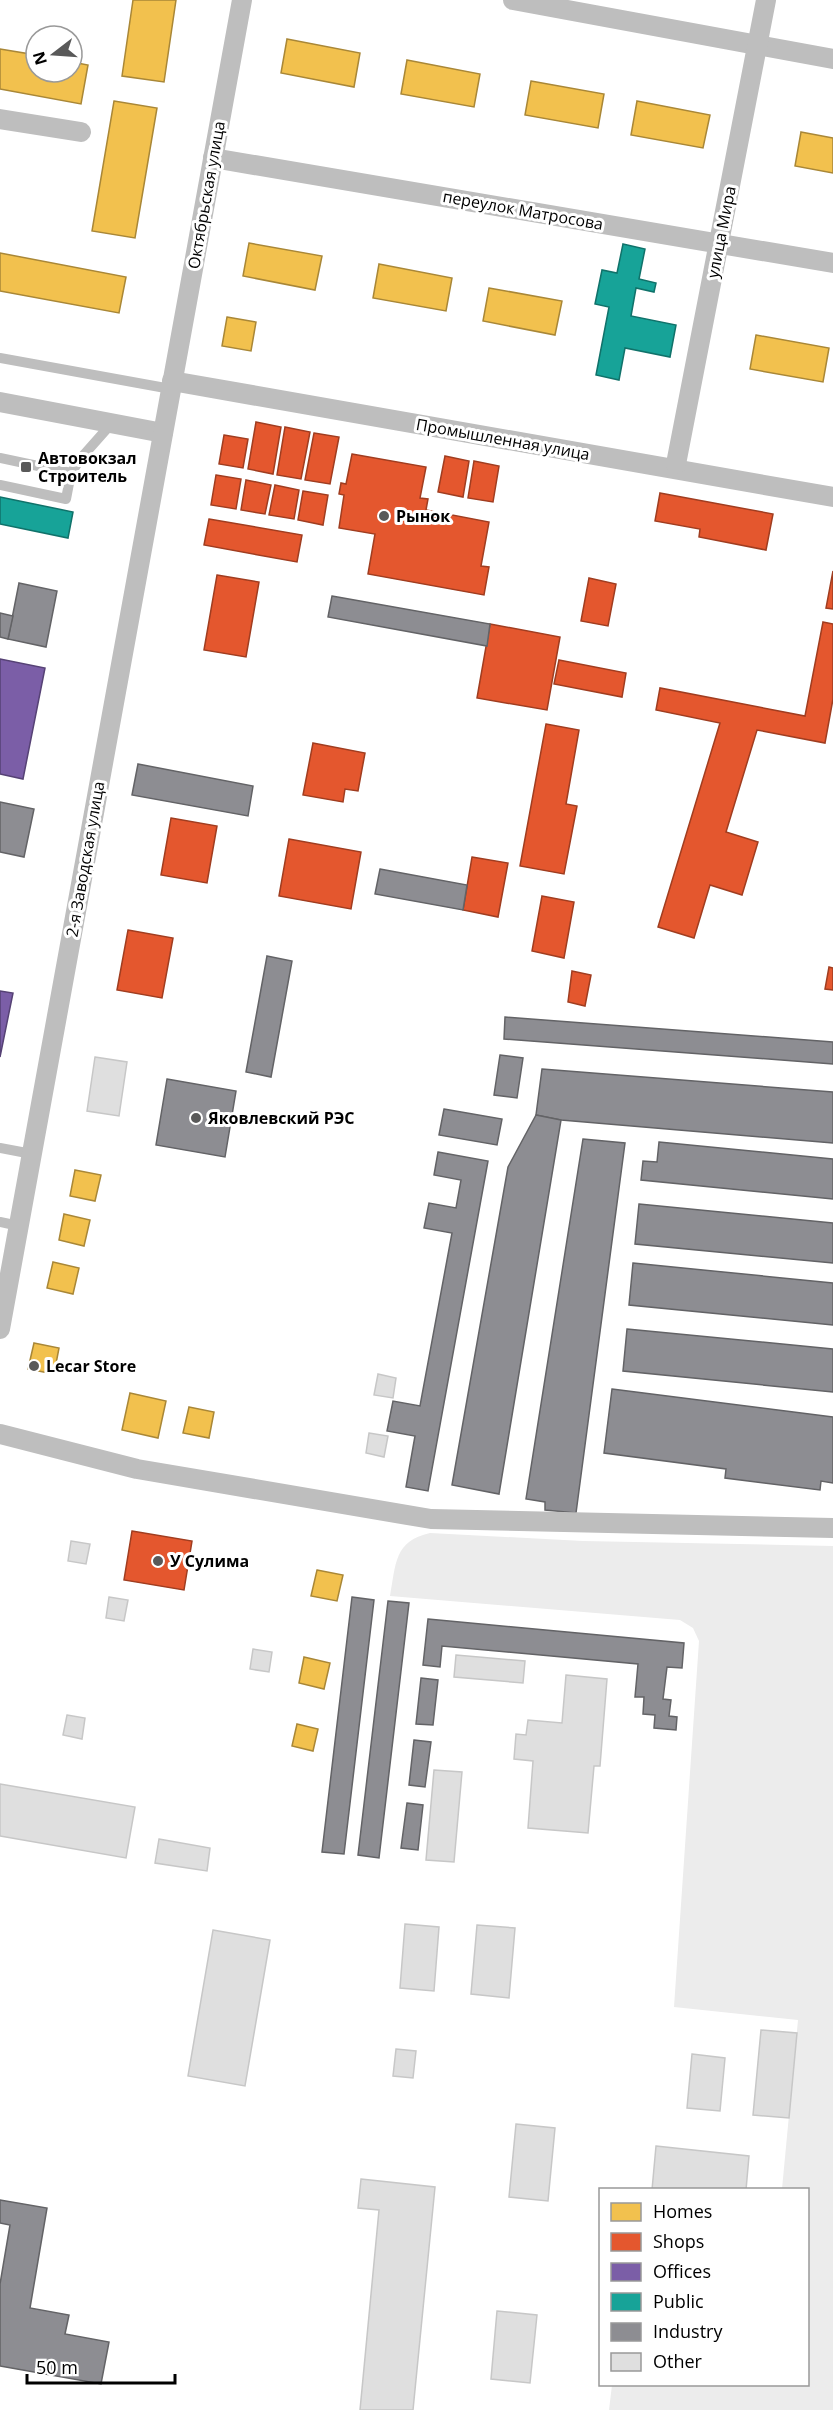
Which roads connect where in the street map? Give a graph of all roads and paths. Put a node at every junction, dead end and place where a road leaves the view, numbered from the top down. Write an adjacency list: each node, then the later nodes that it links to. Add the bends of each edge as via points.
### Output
1 (242, 0): 8 (street, Октябрьская улица)
2 (513, 0): 4 (street)
3 (766, 0): 4 (street, улица Мира)
4 (758, 45): 5 (street); 9 (street, улица Мира)
5 (833, 59)
6 (0, 119): 7 (street)
7 (81, 132)
8 (213, 158): 9 (street, переулок Матросова); 12 (street, Октябрьская улица)
9 (719, 243): 10 (street, переулок Матросова); 17 (street, улица Мира)
10 (833, 263)
11 (0, 358): 12 (lane)
12 (171, 385): 15 (street, 2-я Заводская улица); 20 (street, Промышленная улица)
13 (0, 402): 14 (street)
14 (112, 423): 15 (street); 18 (lane)
15 (163, 433): 22 (street, 2-я Заводская улица)
16 (0, 458): 18 (lane)
17 (676, 464)
18 (71, 473): 19 (lane, via 66,499)
19 (0, 485)
20 (833, 497)
21 (0, 1148): 22 (lane)
22 (32, 1154): 23 (street, 2-я Заводская улица)
23 (9, 1224): 24 (street, 2-я Заводская улица)
24 (0, 1329)
25 (0, 1434): 26 (street, via 137,1469 431,1519)
26 (833, 1528)

